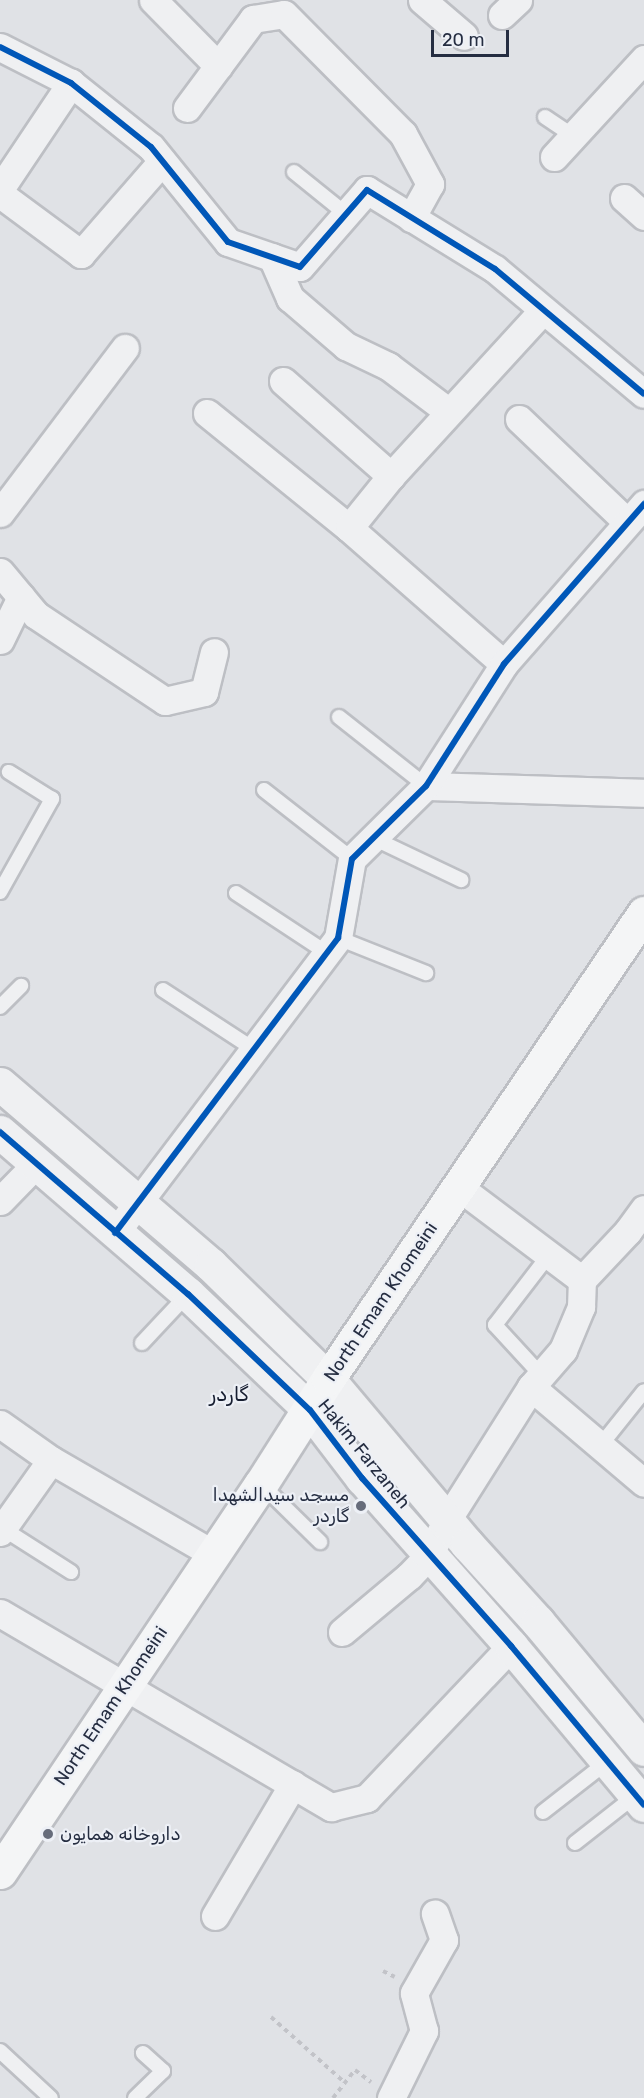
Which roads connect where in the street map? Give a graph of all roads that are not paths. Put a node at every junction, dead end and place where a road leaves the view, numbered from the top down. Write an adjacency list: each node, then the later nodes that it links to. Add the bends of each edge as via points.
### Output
1 (153, 0): 6 (street)
2 (422, 0): 3 (street)
3 (464, 36)
4 (0, 47): 7 (street)
5 (644, 60): 10 (street)
6 (218, 66): 8 (street); 19 (street, via 253,19 284,14 403,134 430,184)
7 (71, 83): 12 (street); 14 (street)
8 (187, 108)
9 (545, 117): 10 (lane)
10 (573, 136): 11 (street)
11 (554, 157)
12 (162, 160): 15 (street, via 81,254); 20 (street, via 228,242)
13 (294, 172): 17 (lane)
14 (0, 189)
15 (0, 194)
16 (624, 198): 18 (street)
17 (346, 214): 19 (street, via 367,190); 20 (street, via 300,267)
18 (644, 216)
19 (411, 218): 21 (street, via 495,269)
20 (272, 257): 25 (street, via 290,298 346,346 388,366)
21 (543, 310): 24 (street); 25 (street)
22 (125, 348): 29 (street)
23 (283, 381): 28 (street)
24 (644, 394)
25 (449, 412): 28 (street)
26 (207, 413): 31 (street)
27 (519, 419): 30 (street)
28 (391, 476): 31 (street)
29 (0, 513)
30 (635, 513): 36 (street)
31 (349, 528): 36 (street)
32 (0, 572): 33 (street)
33 (21, 597): 34 (street); 35 (street, via 36,615 165,701 204,693)
34 (0, 640)
35 (214, 652)
36 (504, 664): 39 (street)
37 (339, 717): 39 (lane)
38 (9, 772): 45 (lane, via 52,799)
39 (426, 786): 41 (street); 42 (street)
40 (264, 790): 43 (lane)
41 (644, 793)
42 (373, 838): 43 (street); 44 (lane)
43 (352, 859): 48 (street)
44 (460, 880)
45 (0, 892)
46 (236, 893): 48 (lane)
47 (644, 913): 57 (main road, North Emam Khomeini)
48 (332, 946): 49 (lane); 53 (street)
49 (426, 974)
50 (21, 986): 52 (lane)
51 (163, 990): 53 (lane)
52 (0, 1007)
53 (255, 1050): 59 (street)
54 (0, 1084): 59 (street, Hakim Farzaneh)
55 (0, 1132): 56 (street, Hakim Farzaneh)
56 (38, 1162): 58 (street); 61 (street, Hakim Farzaneh)
57 (460, 1188): 62 (street); 66 (main road, North Emam Khomeini)
58 (0, 1201)
59 (135, 1202): 61 (street); 66 (street, Hakim Farzaneh, via 212,1265)
60 (644, 1209): 63 (street, via 628,1232)
61 (115, 1233): 64 (street, Hakim Farzaneh)
62 (549, 1255): 63 (street); 67 (lane, via 495,1325)
63 (582, 1280): 67 (street, via 581,1307 563,1350)
64 (188, 1294): 65 (lane); 69 (street, Hakim Farzaneh)
65 (142, 1343)
66 (328, 1379): 69 (main road, North Emam Khomeini); 75 (street, Hakim Farzaneh)
67 (536, 1381): 71 (street); 75 (street)
68 (644, 1391): 71 (lane)
69 (310, 1410): 74 (main road, North Emam Khomeini); 79 (street, Hakim Farzaneh)
70 (0, 1424): 72 (street)
71 (600, 1446): 73 (street)
72 (51, 1460): 76 (street); 78 (street)
73 (644, 1483)
74 (261, 1484): 77 (lane); 78 (main road, North Emam Khomeini)
75 (447, 1520): 79 (street); 85 (street, Hakim Farzaneh)
76 (1, 1530): 80 (lane)
77 (320, 1542)
78 (213, 1554): 84 (main road, North Emam Khomeini)
79 (429, 1555): 82 (street); 83 (street, Hakim Farzaneh)
80 (71, 1572)
81 (0, 1613): 84 (street)
82 (342, 1632)
83 (511, 1646): 86 (street, Hakim Farzaneh); 87 (street, via 367,1798 331,1807)
84 (126, 1685): 87 (street); 91 (main road, North Emam Khomeini)
85 (644, 1749)
86 (607, 1762): 88 (street, Hakim Farzaneh); 89 (lane)
87 (292, 1784): 93 (street)
88 (639, 1800): 90 (lane)
89 (543, 1812)
90 (576, 1843)
91 (0, 1872)
92 (435, 1914): 96 (street, via 444,1940 414,1993 424,2031)
93 (216, 1916)
94 (0, 2050): 97 (lane)
95 (143, 2053): 98 (lane, via 163,2071)
96 (382, 2091)
97 (51, 2098)
98 (135, 2098)

